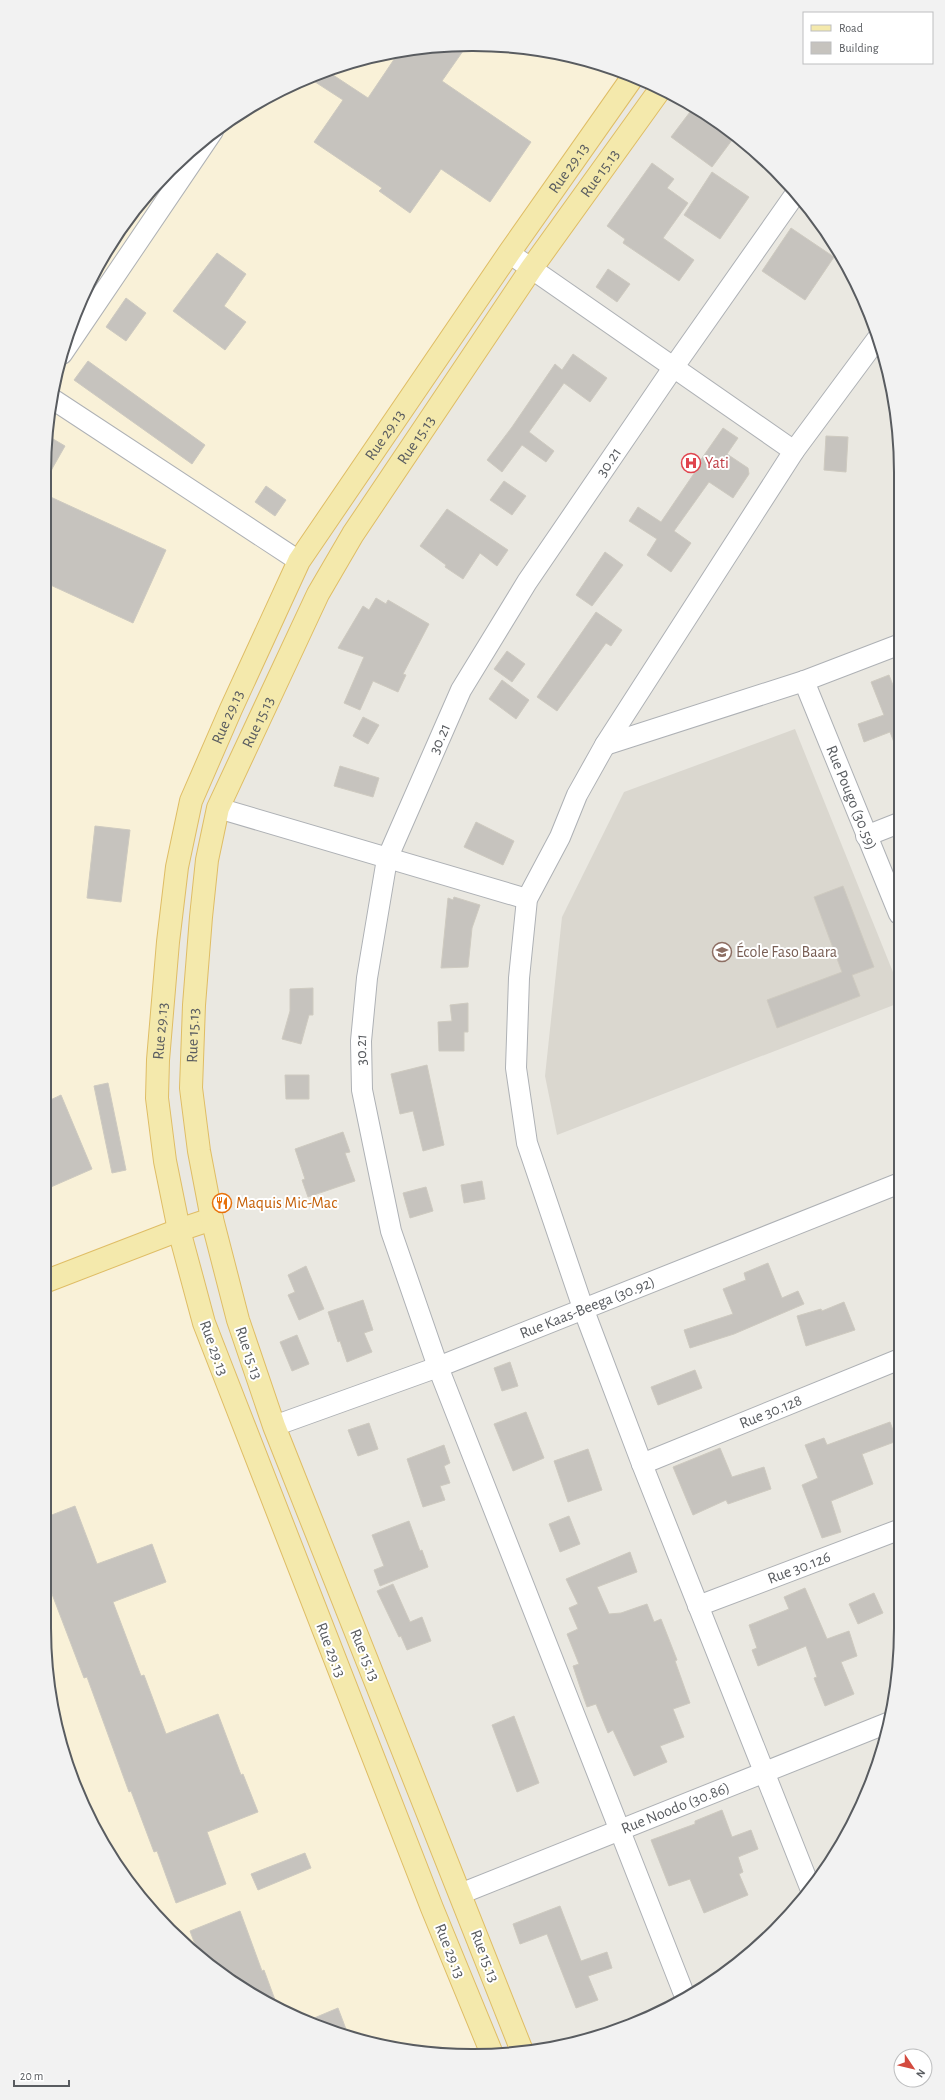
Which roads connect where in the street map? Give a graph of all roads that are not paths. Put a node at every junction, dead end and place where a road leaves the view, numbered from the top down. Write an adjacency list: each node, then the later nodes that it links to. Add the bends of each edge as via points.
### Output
1 (630, 81): 5 (main road, Rue 29.13)
2 (657, 93): 6 (main road, Rue 15.13)
3 (199, 153): 7 (street)
4 (792, 199): 9 (street, 30.21 / 30.21)
5 (509, 253): 6 (street); 12 (main road, Rue 29.13)
6 (531, 270): 9 (street); 16 (main road, Rue 15.13, via 345,547 318,594)
7 (73, 339)
8 (874, 343): 11 (street)
9 (673, 368): 11 (street); 19 (street, 30.21 / 30.21, via 528,582 462,690)
10 (57, 402): 12 (street)
11 (794, 451): 15 (street)
12 (299, 561): 24 (main road, Rue 29.13, via 191,801 183,832 168,942 157,1098)
13 (894, 647): 14 (street)
14 (804, 681): 15 (street); 18 (street, Rue Pougo (30.59))
15 (605, 745): 20 (street, via 577,795 560,838)
16 (218, 808): 19 (street); 23 (main road, Rue 15.13, via 207,860 201,916 194,1005 192,1088 199,1151)
17 (894, 825): 18 (street)
18 (866, 836): 21 (street, Rue Pougo (30.59))
19 (387, 859): 20 (street); 28 (street, 30.21 / 30.21, via 367,978 361,1041 362,1090 392,1231)
20 (527, 899): 26 (street, via 519,978 516,1068 527,1143)
21 (894, 902)
22 (894, 1185): 26 (street, Rue Kaas-Beega (30.92))
23 (212, 1219): 24 (main road); 29 (main road, Rue 15.13, via 238,1320)
24 (178, 1230): 25 (main road); 40 (main road, Rue 29.13, via 204,1323 240,1418)
25 (51, 1279)
26 (583, 1308): 28 (street, Rue Kaas-Beega (30.92)); 30 (street)
27 (894, 1361): 30 (street, Rue 30.128)
28 (438, 1367): 29 (street, Rue Kaas-Beega (30.92)); 35 (street, 30.21)
29 (274, 1426): 37 (main road, Rue 15.13)
30 (642, 1464): 32 (street)
31 (894, 1532): 32 (street, Rue 30.126)
32 (698, 1606): 34 (street)
33 (883, 1725): 34 (street, Rue Noodo (30.86))
34 (764, 1773): 35 (street, Rue Noodo (30.86)); 36 (street)
35 (620, 1831): 37 (street, Rue Noodo (30.86)); 38 (street, 30.21)
36 (808, 1883)
37 (460, 1894): 39 (main road, Rue 15.13)
38 (684, 1993)
39 (520, 2046)
40 (490, 2048)

